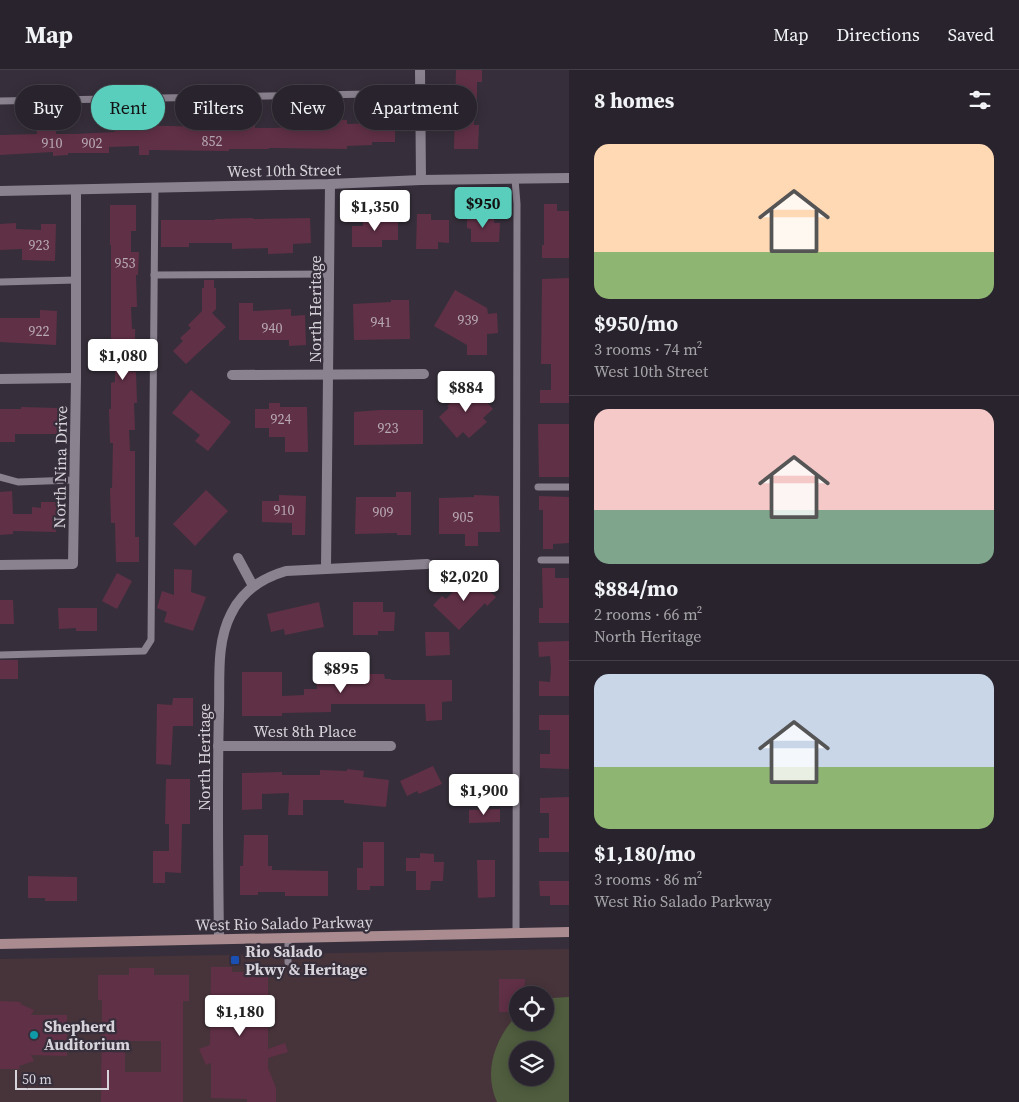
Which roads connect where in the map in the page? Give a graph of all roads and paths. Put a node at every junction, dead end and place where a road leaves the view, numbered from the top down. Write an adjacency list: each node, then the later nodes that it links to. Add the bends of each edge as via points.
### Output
1 (420, 70): 2 (street)
2 (421, 85)
3 (354, 94): 4 (lane)
4 (0, 101)
5 (421, 130): 8 (street)
6 (569, 178): 7 (street, West 10th Street)
7 (515, 179): 8 (street, West 10th Street); 37 (lane)
8 (421, 180): 9 (street, West 10th Street)
9 (330, 184): 10 (street, West 10th Street); 13 (street, North Heritage)
10 (155, 188): 11 (street, West 10th Street); 14 (lane)
11 (76, 190): 12 (street, West 10th Street); 15 (street, North Nina Drive)
12 (0, 191)
13 (330, 274): 14 (lane); 17 (street, North Heritage)
14 (154, 275): 33 (lane, via 151,640 144,651)
15 (76, 280): 16 (lane); 20 (street, North Nina Drive)
16 (0, 282)
17 (329, 374): 18 (street, North Heritage); 19 (street, North Heritage); 31 (street, North Heritage)
18 (424, 374)
19 (232, 375)
20 (76, 378): 21 (street); 23 (street, North Nina Drive)
21 (0, 379)
22 (0, 477): 23 (lane, via 18,482)
23 (74, 480): 30 (street, North Nina Drive, via 73,564)
24 (569, 487): 25 (lane)
25 (538, 488)
26 (238, 558): 32 (street)
27 (541, 560): 28 (lane)
28 (569, 560)
29 (427, 564): 31 (street, North Heritage)
30 (0, 565)
31 (326, 568): 32 (street, North Heritage, via 286,571 271,575)
32 (253, 586): 34 (street, North Heritage, via 240,599 223,633)
33 (0, 655)
34 (218, 746): 35 (street, West 8th Place); 39 (street, North Heritage)
35 (391, 746)
36 (569, 932): 37 (main road, West Rio Salado Parkway)
37 (516, 933): 38 (main road, West Rio Salado Parkway)
38 (288, 938): 39 (main road, West Rio Salado Parkway); 41 (lane)
39 (219, 939): 40 (main road, West Rio Salado Parkway)
40 (0, 944)
41 (288, 962)

